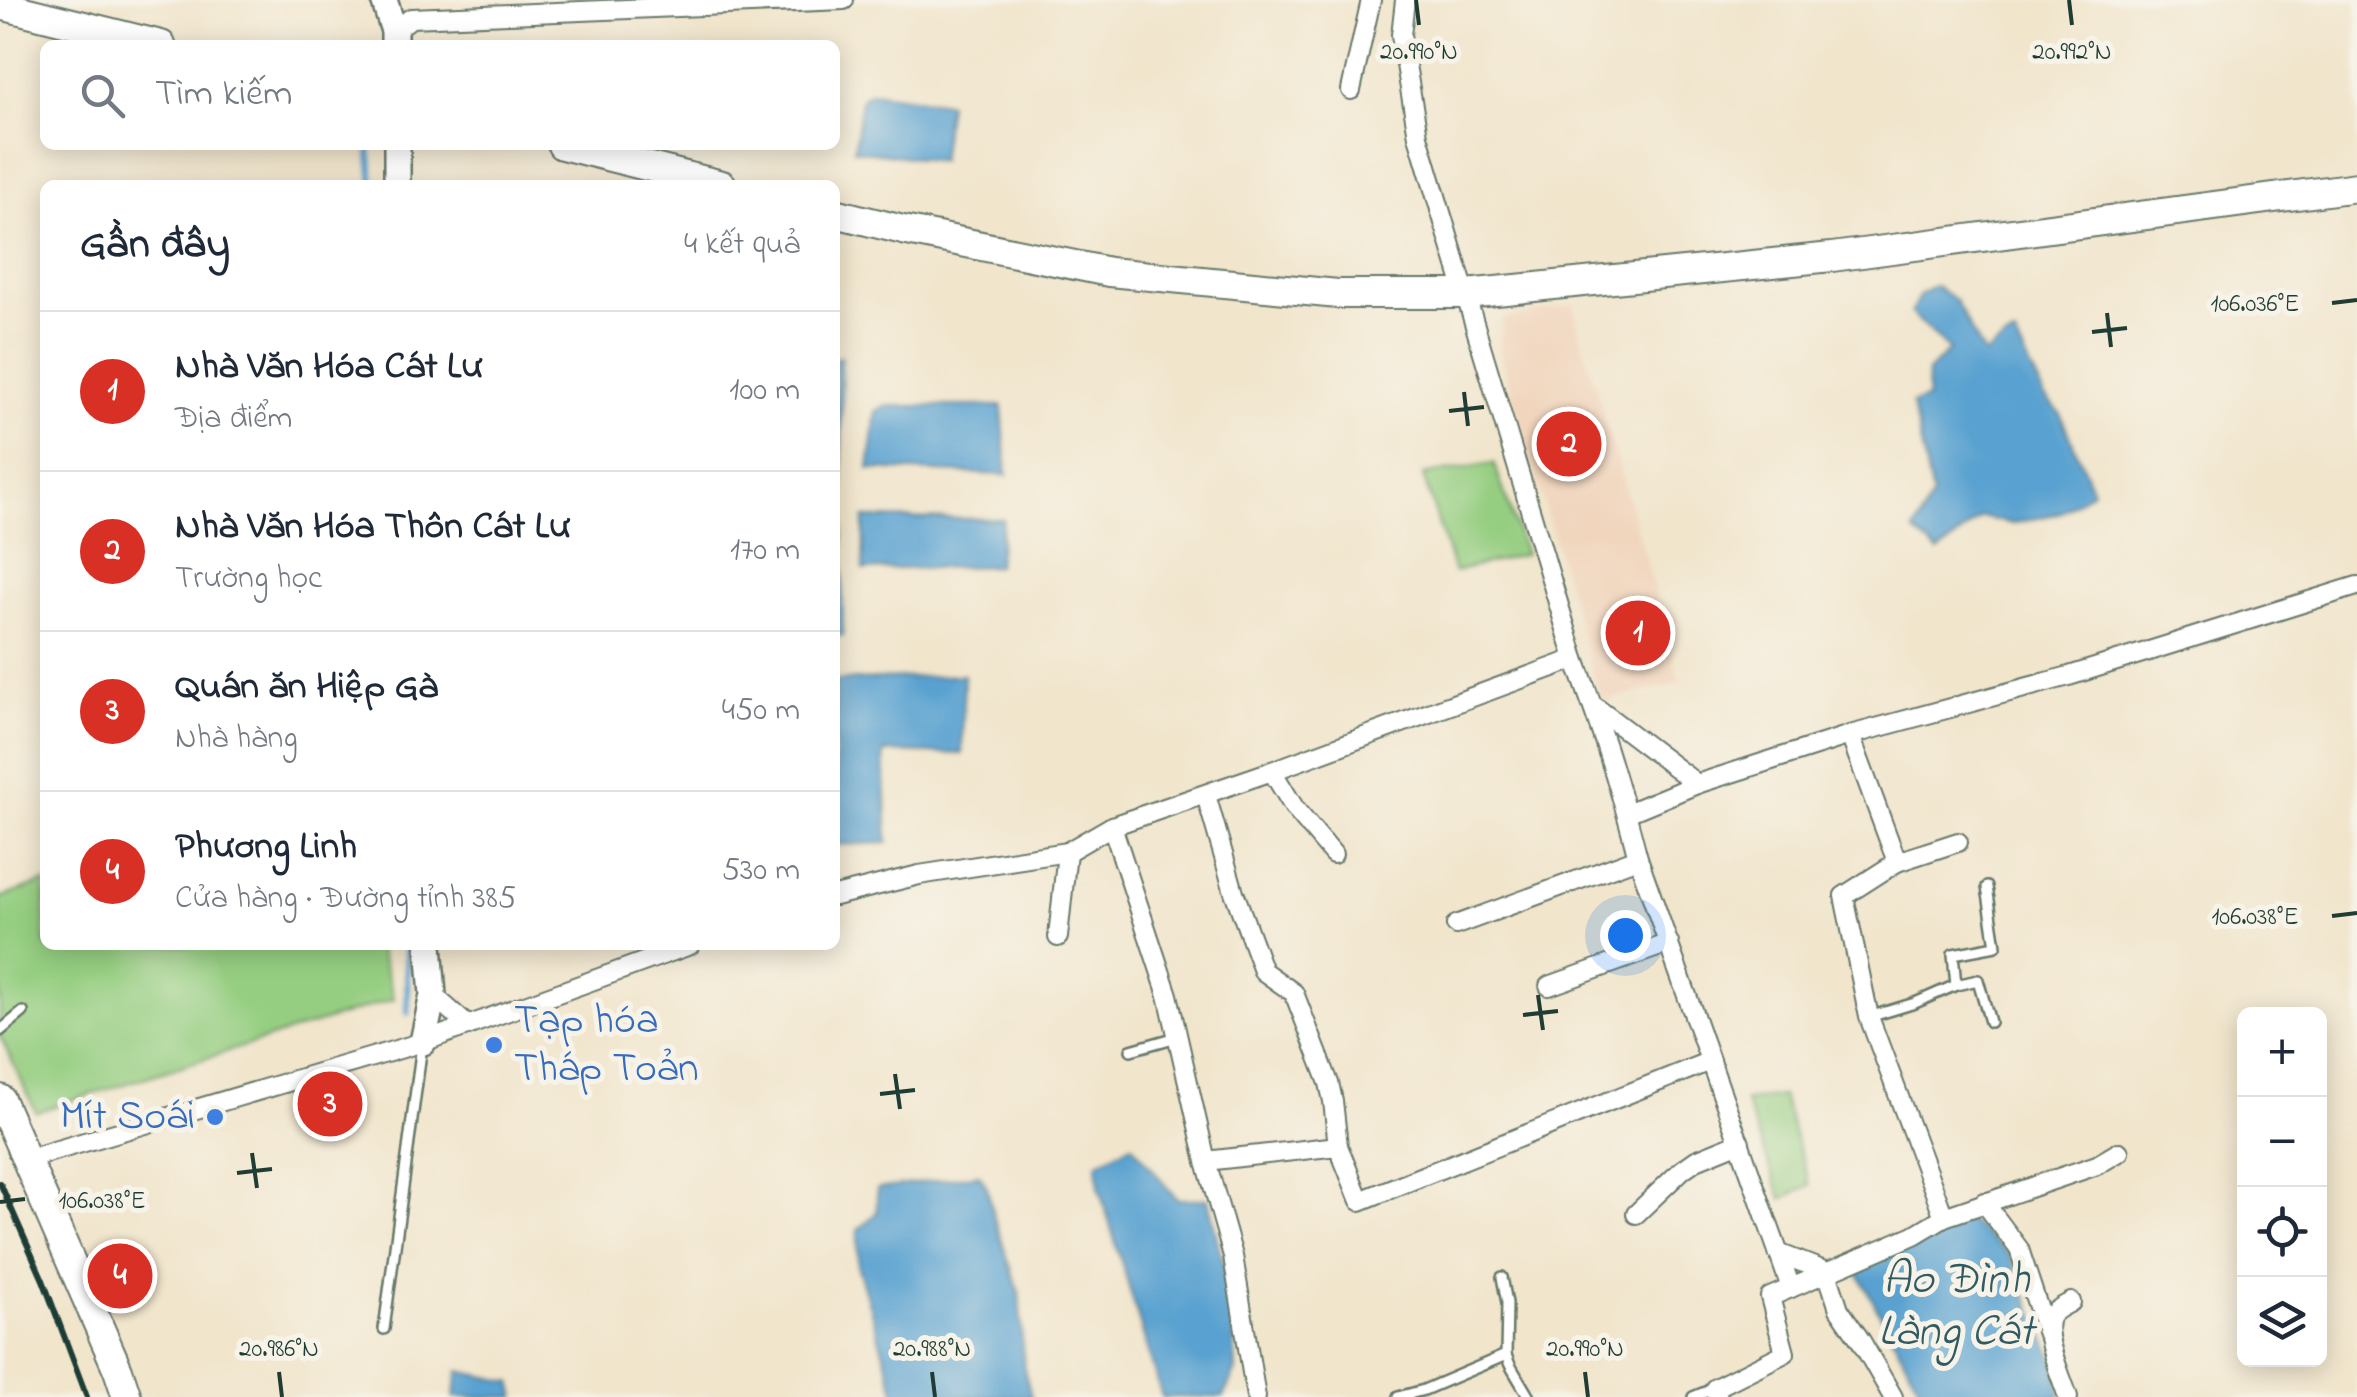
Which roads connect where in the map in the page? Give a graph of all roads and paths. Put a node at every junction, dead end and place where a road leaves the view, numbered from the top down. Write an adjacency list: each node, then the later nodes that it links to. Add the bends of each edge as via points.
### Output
1 (384, 0): 6 (main road)
2 (844, 0): 6 (street)
3 (1371, 0): 8 (street)
4 (1405, 0): 15 (street, via 1401,36 1418,136)
5 (0, 5): 7 (main road)
6 (400, 31)
7 (141, 40)
8 (1352, 90)
9 (397, 150): 11 (main road)
10 (582, 150): 12 (main road)
11 (397, 180)
12 (702, 180)
13 (2357, 186): 15 (main road, via 1832,257)
14 (840, 214): 15 (main road, via 1109,272 1338,294)
15 (1466, 294): 17 (street, via 1548,543)
16 (2357, 586): 19 (street, via 2069,676)
17 (1575, 658): 18 (street); 20 (street)
18 (1594, 706): 21 (street); 23 (street)
19 (1850, 735): 21 (street); 29 (street)
20 (1272, 772): 22 (street); 27 (street)
21 (1697, 784): 23 (street)
22 (1206, 795): 24 (street); 51 (street, via 1264,971 1294,993 1328,1083)
23 (1627, 813): 28 (street)
24 (1112, 826): 26 (street); 45 (street)
25 (1958, 842): 29 (street)
26 (1068, 852): 31 (street); 33 (street)
27 (1333, 854)
28 (1638, 858): 32 (street); 34 (street)
29 (1896, 862): 41 (street, via 1844,896)
30 (1988, 888): 37 (lane, via 1996,946 1953,954)
31 (840, 895)
32 (1456, 925)
33 (1058, 936)
34 (1668, 943): 38 (street); 48 (street)
35 (430, 950): 39 (main road)
36 (676, 950): 43 (street)
37 (1956, 985): 41 (lane); 42 (lane, via 1978,980)
38 (1549, 986)
39 (434, 995): 43 (street); 46 (main road)
40 (23, 1012): 44 (lane)
41 (1869, 1017): 57 (street)
42 (1990, 1022)
43 (468, 1026): 46 (street)
44 (0, 1031)
45 (1177, 1037): 47 (lane); 54 (street)
46 (423, 1042): 53 (street); 63 (lane)
47 (1131, 1050)
48 (1710, 1061): 50 (street); 51 (street, via 1360,1201)
49 (0, 1099): 53 (main road)
50 (1740, 1142): 56 (street, via 1696,1160); 58 (street)
51 (1338, 1146): 54 (street)
52 (2120, 1152): 55 (street, via 2097,1166)
53 (27, 1159): 68 (main road)
54 (1206, 1161): 69 (street, via 1232,1256)
55 (1984, 1202): 57 (street); 64 (street, via 2019,1250)
56 (1636, 1214)
57 (1944, 1217): 59 (street)
58 (1778, 1253): 59 (street); 61 (street)
59 (1827, 1272): 61 (street); 73 (street, via 1839,1309)
60 (1502, 1277): 65 (lane)
61 (1790, 1288): 66 (street, via 1770,1298 1785,1353)
62 (2071, 1302): 64 (street, via 2054,1311)
63 (384, 1329)
64 (2048, 1334): 74 (street)
65 (1506, 1355): 67 (lane); 71 (lane)
66 (1716, 1392): 72 (lane)
67 (1425, 1394): 70 (lane)
68 (127, 1397)
69 (1256, 1397)
70 (1398, 1397)
71 (1529, 1397)
72 (1693, 1397)
73 (1893, 1397)
74 (2068, 1397)

